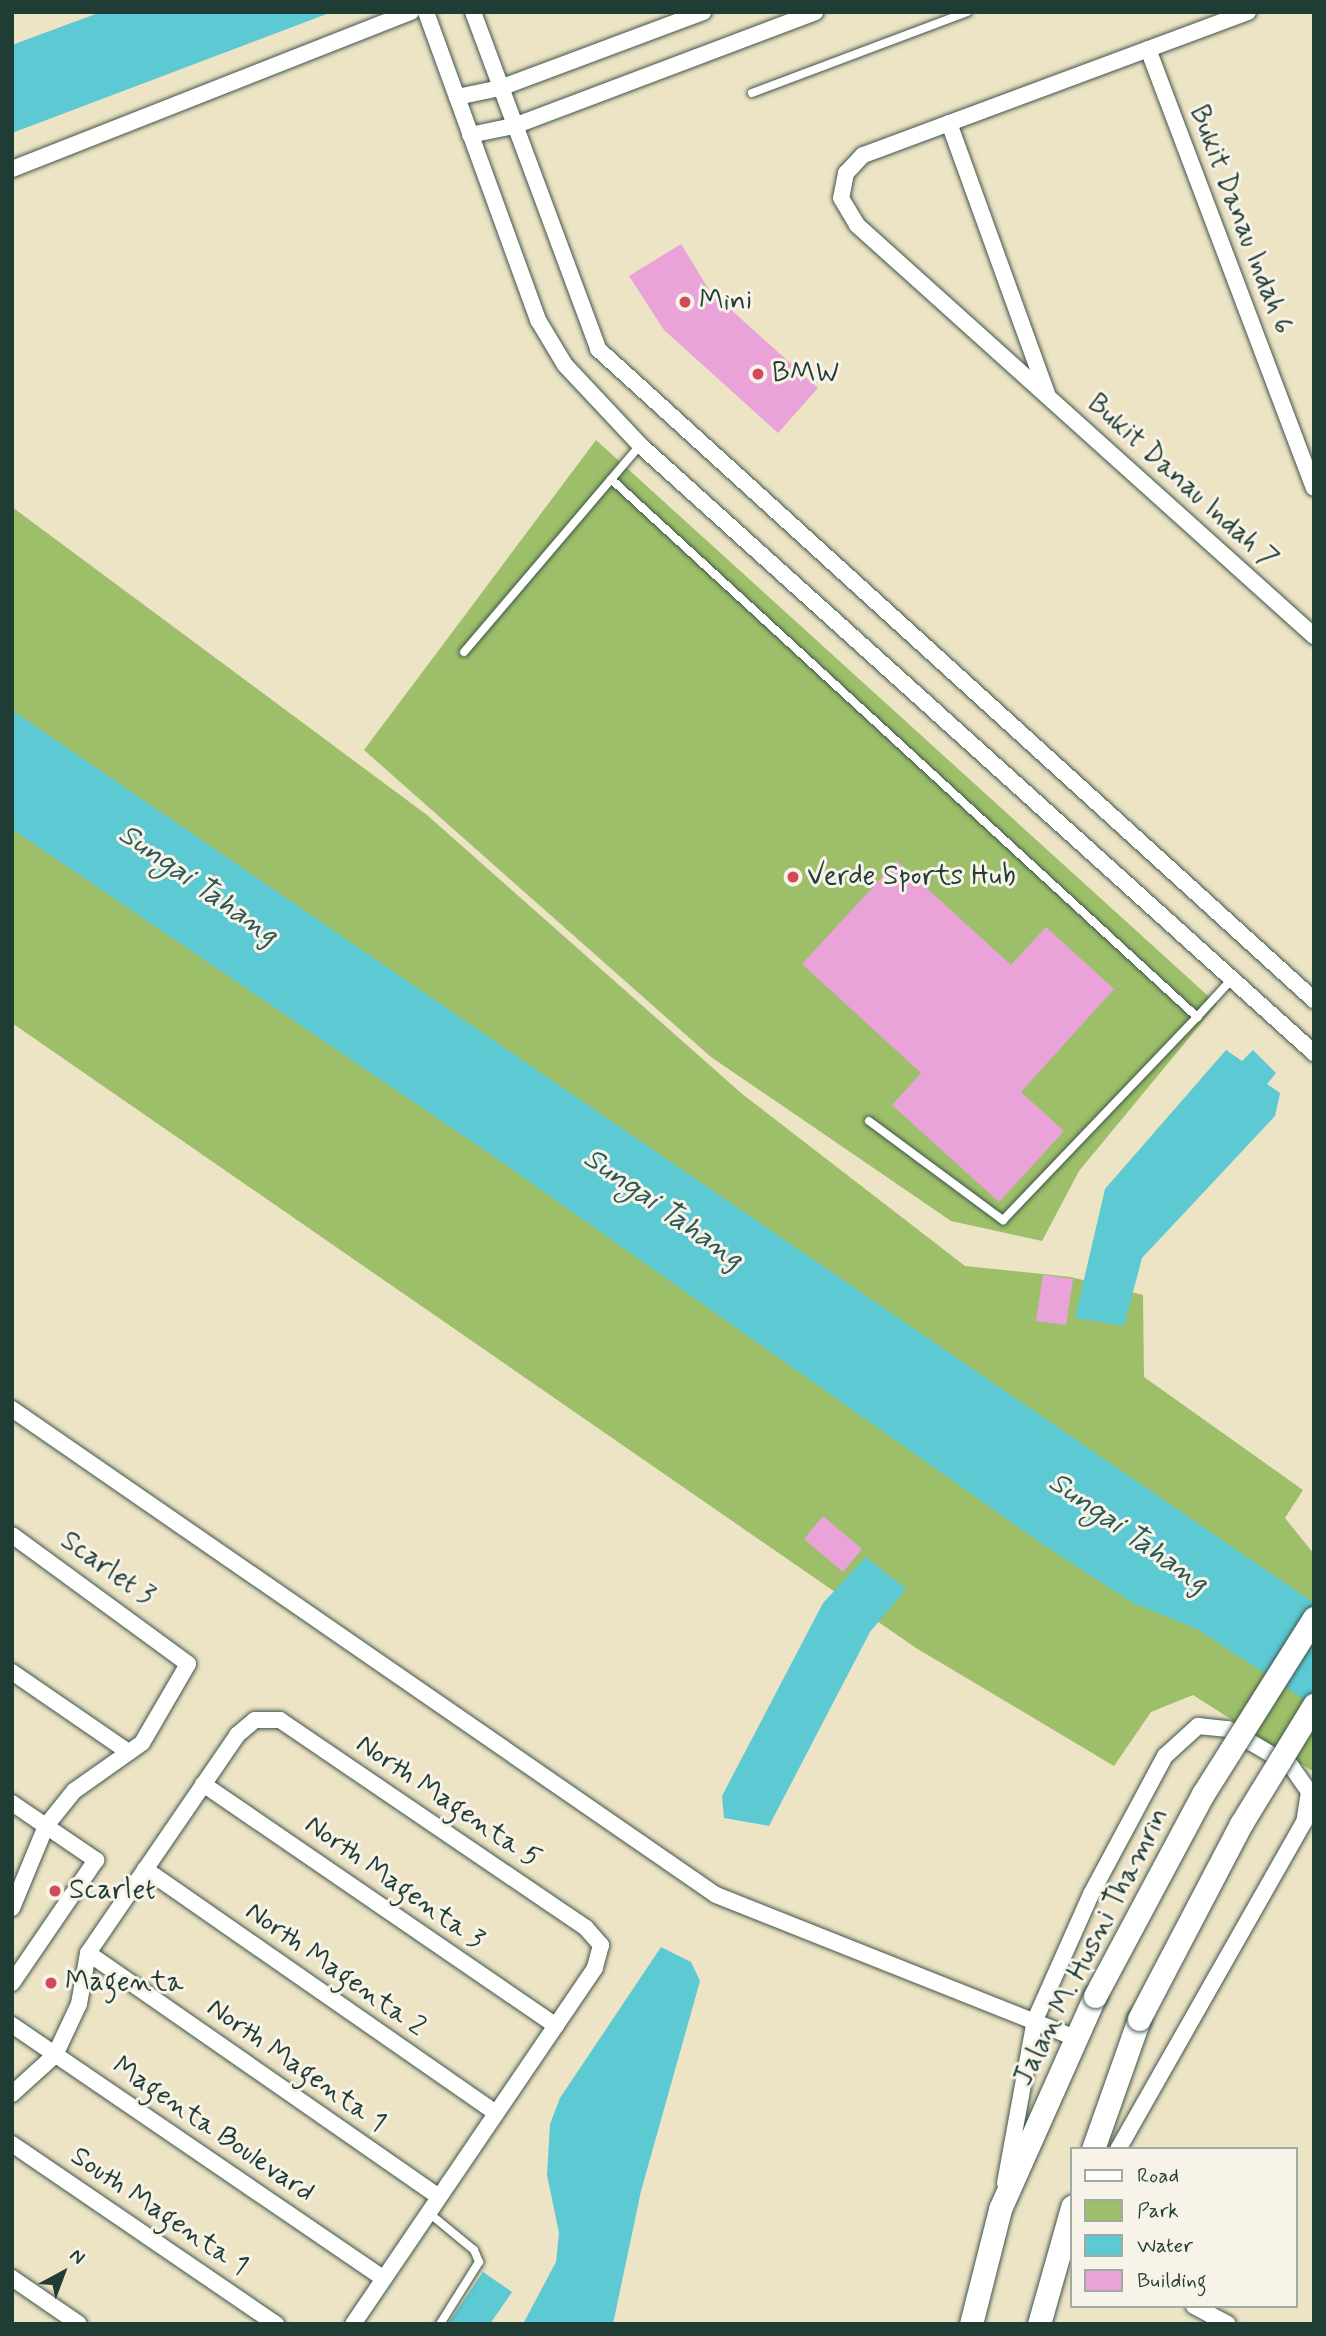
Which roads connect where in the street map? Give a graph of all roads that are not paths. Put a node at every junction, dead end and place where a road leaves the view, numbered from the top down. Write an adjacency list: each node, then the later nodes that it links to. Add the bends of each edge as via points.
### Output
1 (411, 12): 15 (street)
2 (426, 12): 11 (street)
3 (473, 12): 9 (street)
4 (703, 12): 9 (street)
5 (816, 12): 13 (street)
6 (967, 12): 10 (lane)
7 (1248, 12): 8 (street)
8 (1148, 49): 12 (street); 19 (street, Bukit Danau Indah 6)
9 (500, 88): 11 (street); 13 (street)
10 (752, 93)
11 (457, 97): 14 (street)
12 (949, 123): 16 (street, Bukit Danau Indah 7); 16 (street, Bukit Danau Indah 7, via 863,155 846,173 842,198 857,225)
13 (514, 126): 14 (street); 23 (street, via 598,349)
14 (470, 135): 17 (street, via 538,320 565,365)
15 (12, 169)
16 (1047, 396): 20 (street, Bukit Danau Indah 7)
17 (640, 445): 18 (lane); 22 (street)
18 (611, 479): 21 (lane); 24 (lane)
19 (1314, 488)
20 (1314, 636)
21 (464, 652)
22 (1231, 980): 24 (lane); 25 (street)
23 (1314, 1000)
24 (1197, 1017): 26 (lane, via 1003,1220)
25 (1314, 1053)
26 (869, 1121)
27 (12, 1409): 40 (street, via 716,1895)
28 (12, 1535): 32 (street, Scarlet 3, via 173,1647 188,1664 180,1685 142,1743)
29 (1314, 1618): 43 (main road, Jalan M. Husni Thamrin, bridge, via 1203,1794)
30 (12, 1672): 32 (street)
31 (1314, 1705): 48 (main road, bridge, via 1241,1824 1139,2019)
32 (124, 1749): 35 (street, via 74,1791)
33 (203, 1784): 36 (street); 42 (street, North Magenta 3); 42 (street, North Magenta 5, via 237,1735 255,1720 280,1720 586,1928 601,1945 595,1968)
34 (12, 1803): 35 (street)
35 (46, 1826): 37 (street, via 26,1862); 39 (street, via 96,1860)
36 (145, 1869): 38 (street); 46 (street, North Magenta 2)
37 (12, 1908)
38 (88, 1953): 44 (street, via 79,2004); 50 (street, North Magenta 1)
39 (12, 1983)
40 (1035, 2020): 43 (street); 49 (street, via 1091,1894 1165,1756 1198,1726 1228,1729 1291,1766 1309,1792 1304,1822); 51 (street)
41 (12, 2025): 44 (street, Magenta Boulevard)
42 (555, 2026): 46 (street)
43 (1075, 2038): 51 (main road, Jalan M. Husni Thamrin)
44 (55, 2055): 45 (street); 55 (street, Magenta Boulevard)
45 (12, 2094)
46 (496, 2113): 50 (street)
47 (12, 2144): 58 (street, South Magenta 1)
48 (1094, 2147)
49 (1119, 2147)
50 (439, 2197): 52 (street)
51 (1000, 2209): 61 (main road, Jalan M. Husni Thamrin)
52 (429, 2213): 55 (street); 60 (lane, via 474,2250 479,2262)
53 (1069, 2234): 62 (main road)
54 (12, 2278): 57 (street)
55 (384, 2279): 59 (street)
56 (1198, 2308): 63 (street)
57 (79, 2324)
58 (276, 2324)
59 (353, 2324)
60 (440, 2324)
61 (971, 2324)
62 (1039, 2324)
63 (1228, 2324)

